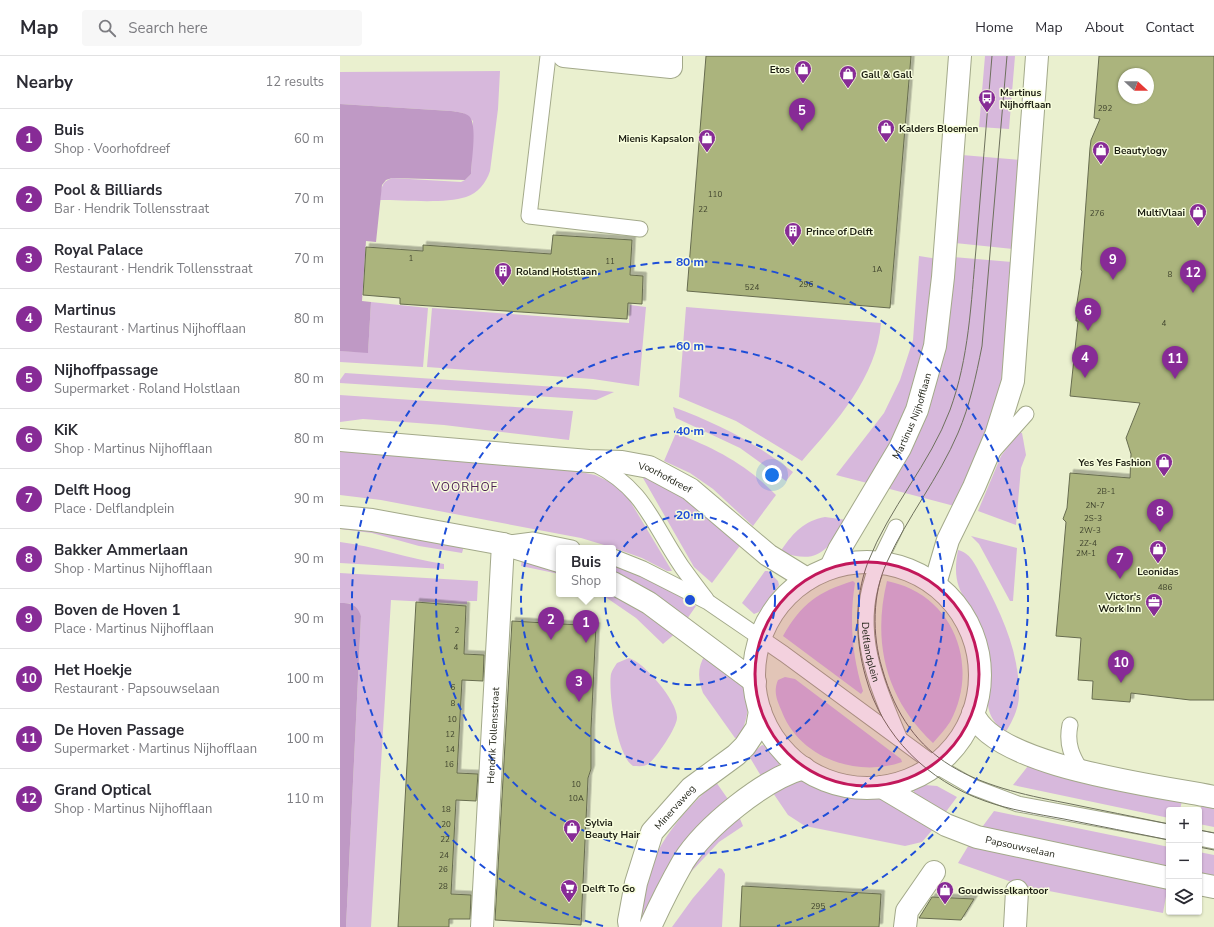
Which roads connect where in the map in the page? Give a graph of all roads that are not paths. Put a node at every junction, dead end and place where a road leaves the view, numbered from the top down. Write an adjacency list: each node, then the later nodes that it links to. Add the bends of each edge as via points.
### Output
1 (548, 56): 6 (lane, via 529,216)
2 (564, 56): 5 (street)
3 (960, 56): 18 (street, Martinus Nijhofflaan, via 936,346 917,410 900,448)
4 (1037, 56): 9 (street, via 1013,381)
5 (671, 62)
6 (640, 229)
7 (1026, 414): 9 (lane)
8 (340, 440): 10 (street, Voorhofdreef)
9 (986, 458): 20 (street, via 948,540)
10 (589, 461): 19 (street, Voorhofdreef, via 622,462 649,467 690,489 776,561); 22 (lane, Voorhofdreef, via 611,472 629,488 649,512 682,567)
11 (340, 517): 13 (street, via 372,520)
12 (896, 527): 17 (lane)
13 (503, 544): 14 (lane, via 533,540); 16 (street); 42 (street, Hendrik Tollensstraat)
14 (557, 545)
15 (616, 558): 22 (lane, Voorhofdreef)
16 (556, 560)
17 (878, 562): 18 (street); 20 (street, via 904,568); 28 (lane, Delflandplein, via 868,599 866,626 869,660)
18 (831, 567): 19 (street)
19 (807, 579): 23 (street, via 783,600 771,615)
20 (935, 584): 26 (street, via 962,613 975,642 980,666 979,690)
21 (616, 585): 24 (street, via 649,603)
22 (708, 602): 23 (lane, Voorhofdreef)
23 (760, 638): 24 (street, via 754,667); 28 (lane)
24 (754, 682): 25 (street)
25 (760, 711): 30 (street, via 777,743); 43 (street, Minervaweg, via 757,728 745,746 691,788 652,832 636,883)
26 (973, 713): 29 (street, via 955,746); 31 (street, via 980,726 1004,743 1039,760)
27 (1070, 725): 31 (lane, via 1069,746)
28 (899, 738): 29 (lane)
29 (935, 765): 32 (street, via 906,781); 34 (lane, via 973,788 1018,804)
30 (804, 768): 32 (street, via 841,785); 44 (street, via 790,772 760,789 716,824 684,861)
31 (1082, 772): 33 (street)
32 (882, 787): 38 (street, Papsouwselaan, via 946,825 976,837)
33 (1214, 797)
34 (1166, 831)
35 (1202, 839): 36 (lane)
36 (1214, 841)
37 (934, 872): 45 (street, via 907,911)
38 (1166, 877)
39 (1202, 885): 40 (street)
40 (1214, 887)
41 (1017, 891): 46 (street)
42 (482, 927)
43 (630, 927)
44 (650, 927)
45 (905, 927)
46 (1015, 927)

